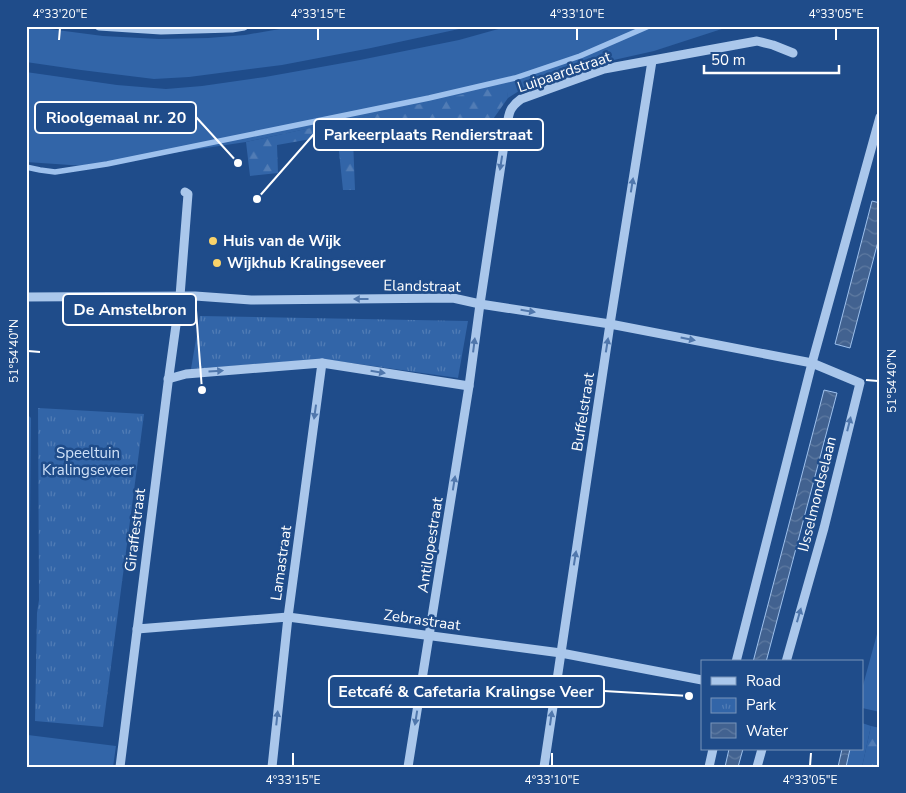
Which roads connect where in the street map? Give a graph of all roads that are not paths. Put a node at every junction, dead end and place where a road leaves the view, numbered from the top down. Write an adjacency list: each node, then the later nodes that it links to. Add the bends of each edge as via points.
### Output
1 (99, 26): 2 (street, via 161,30)
2 (244, 26)
3 (793, 53): 4 (street, Luipaardstraat, via 756,41)
4 (652, 61): 9 (street, Luipaardstraat, one-way to 9, via 604,69 513,105 507,125); 10 (street, Buffelstraat, one-way to 4)
5 (880, 117): 11 (street)
6 (185, 192): 7 (street, Giraffestraat, via 188,194)
7 (180, 296): 8 (street, Elandstraat); 9 (street, Elandstraat, one-way to 7, via 453,298 251,300); 13 (street, Giraffestraat)
8 (26, 297)
9 (480, 304): 10 (street, Elandstraat, one-way to 10); 14 (street, Antilopestraat, one-way to 9)
10 (610, 324): 11 (street, Elandstraat, one-way to 11); 18 (street, Buffelstraat, one-way to 10)
11 (812, 363): 19 (street); 20 (street, IJsselmondselaan, one-way to 11, via 860,383)
12 (322, 364): 13 (street, one-way to 12, via 186,374); 14 (street, one-way to 14); 15 (street, Lamastraat, one-way to 15)
13 (168, 379): 16 (street, Giraffestraat)
14 (469, 386): 17 (street, Antilopestraat, one-way to 14)
15 (288, 617): 16 (street, Zebrastraat); 17 (street, Zebrastraat); 25 (street, Lamastraat, one-way to 15)
16 (137, 629): 24 (street, Giraffestraat)
17 (429, 635): 18 (street, Zebrastraat); 26 (street, Antilopestraat, one-way to 26)
18 (560, 653): 21 (street, Zebrastraat); 27 (street, Buffelstraat, one-way to 18)
19 (737, 660)
20 (787, 660)
21 (701, 680)
22 (713, 750): 28 (street)
23 (762, 750): 29 (street)
24 (120, 767)
25 (272, 767)
26 (408, 767)
27 (544, 767)
28 (709, 767)
29 (757, 767)

